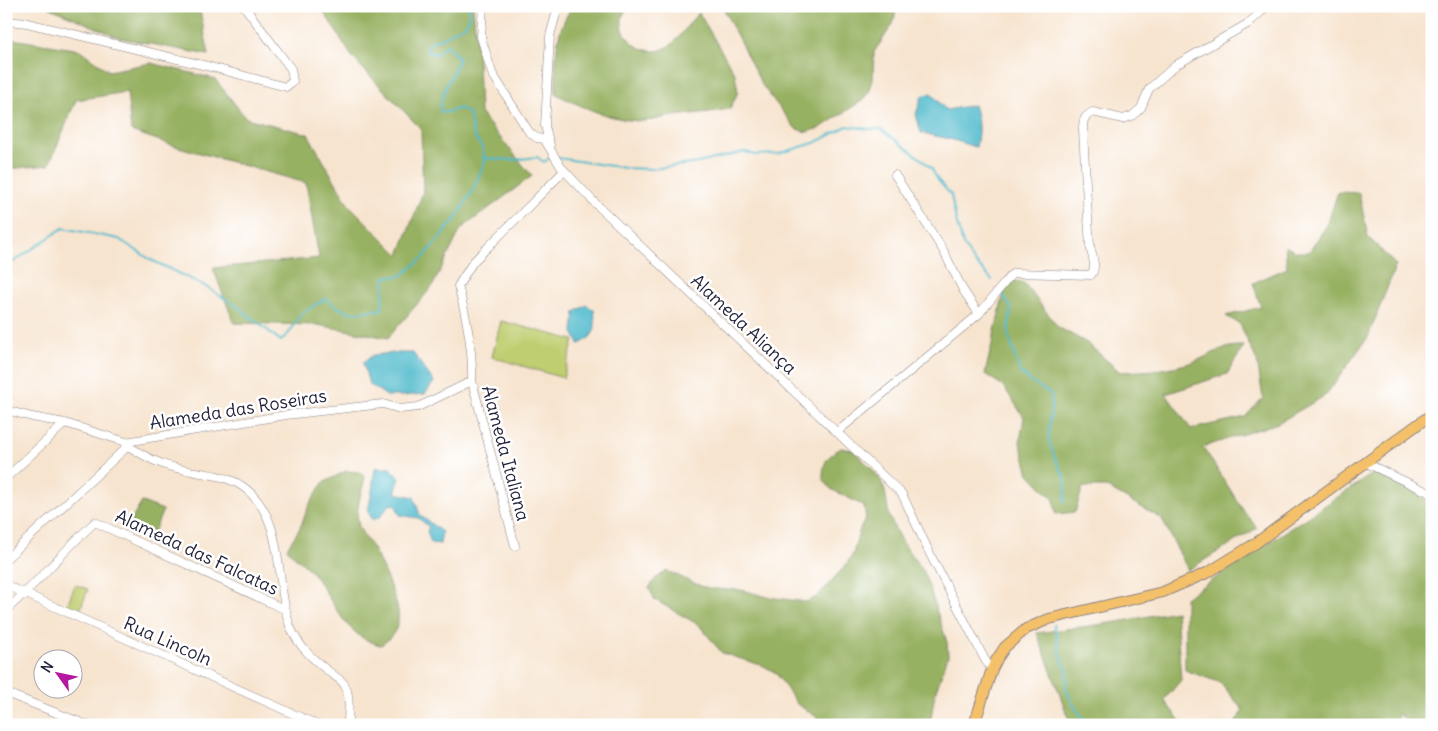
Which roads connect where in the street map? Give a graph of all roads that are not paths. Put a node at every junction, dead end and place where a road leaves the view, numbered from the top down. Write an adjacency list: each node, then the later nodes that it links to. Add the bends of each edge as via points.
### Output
1 (244, 6): 7 (street, via 291,69 293,81 286,87 27,23)
2 (483, 6): 8 (street, Alameda Aliança, via 481,37 492,73 530,132 544,140)
3 (551, 6): 6 (street)
4 (562, 6): 6 (street)
5 (1267, 6): 11 (street, via 1248,23 1176,65 1149,89 1141,108 1132,116 1124,119 1094,112 1084,117 1086,197 1094,268 1091,275 1014,273)
6 (556, 14): 8 (street, via 550,36 545,112)
7 (6, 21)
8 (552, 154): 9 (street, Alameda Aliança)
9 (562, 169): 12 (street, Alameda Italiana, via 473,262 458,286 473,357); 16 (street, Alameda Aliança)
10 (894, 174): 11 (street)
11 (979, 314): 16 (street)
12 (472, 381): 17 (street, Alameda das Roseiras, via 418,407 400,409 383,404 286,415); 21 (street, Alameda Italiana)
13 (6, 410): 15 (street, Alameda das Roseiras)
14 (1432, 414): 18 (main road)
15 (65, 424): 17 (street, Alameda das Roseiras); 19 (street)
16 (836, 432): 27 (street, Alameda Aliança, via 902,494)
17 (127, 444): 22 (street); 26 (street, via 155,462 229,480 256,499 277,548)
18 (1366, 464): 20 (street); 27 (main road, via 1256,544 1209,572 1163,592 1048,619 1026,628 1005,646)
19 (6, 478)
20 (1432, 494)
21 (516, 546)
22 (6, 559)
23 (6, 585): 24 (street, Rua Lincoln)
24 (25, 594): 25 (street); 26 (street, Alameda das Falcatas, via 95,522); 30 (street, Rua Lincoln)
25 (6, 610)
26 (286, 610): 31 (street, via 303,649 344,683 348,698)
27 (992, 669): 32 (main road)
28 (6, 693): 29 (street)
29 (87, 725)
30 (318, 725)
31 (348, 725)
32 (974, 725)

